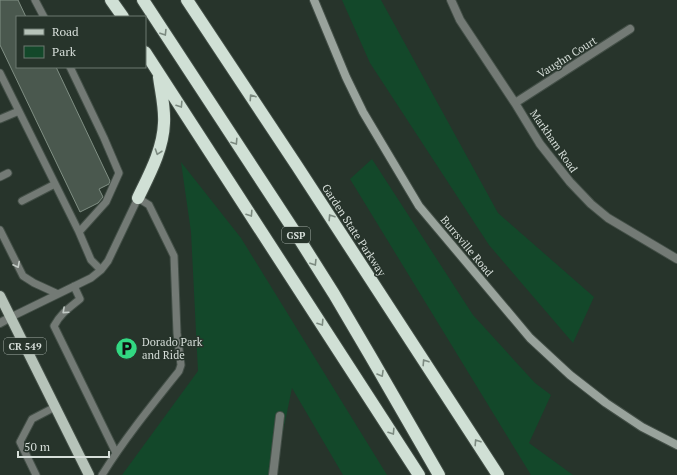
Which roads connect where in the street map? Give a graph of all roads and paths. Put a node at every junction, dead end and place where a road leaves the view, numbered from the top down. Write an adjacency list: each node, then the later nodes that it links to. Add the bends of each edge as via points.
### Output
1 (35, 0): 7 (lane)
2 (112, 0): 8 (highway)
3 (143, 0): 40 (highway, GSP, one-way to 40, via 334,294)
4 (187, 0): 41 (highway, Garden State Parkway, one-way to 4)
5 (314, 0): 33 (main road, Burrsville Road, via 363,112 419,206 530,338 570,375 606,403 642,427)
6 (451, 0): 14 (street, Markham Road, via 460,20)
7 (43, 16)
8 (121, 16)
9 (630, 29): 14 (street, Vaughn Court)
10 (146, 54): 12 (highway)
11 (70, 68): 23 (lane, via 119,173 106,202)
12 (158, 72): 20 (highway, one-way to 20, via 164,123 161,143); 39 (highway, one-way to 39)
13 (0, 73): 15 (lane)
14 (515, 103): 24 (street, Markham Road, via 540,144 591,204 608,218)
15 (19, 111): 16 (lane); 19 (lane)
16 (0, 119)
17 (8, 173): 18 (lane)
18 (0, 177)
19 (55, 184): 21 (lane); 23 (lane)
20 (138, 198): 25 (lane, via 108,261); 34 (lane, via 149,205 174,256 177,334 181,364)
21 (22, 201)
22 (0, 230): 27 (lane, one-way to 27, via 23,276)
23 (79, 232): 25 (lane, via 91,260)
24 (677, 259)
25 (101, 270): 26 (lane)
26 (74, 286): 27 (lane); 34 (lane, one-way to 34, via 80,299 58,318 54,326)
27 (58, 294): 29 (lane)
28 (0, 296): 29 (main road, CR 549)
29 (11, 317): 30 (street); 31 (main road, CR 549)
30 (0, 323)
31 (55, 407): 35 (lane, via 32,419 20,442); 36 (main road, CR 549)
32 (280, 416): 38 (street)
33 (677, 445)
34 (116, 453): 37 (lane)
35 (36, 475)
36 (89, 475)
37 (102, 475)
38 (273, 475)
39 (419, 475)
40 (439, 475)
41 (498, 475)

